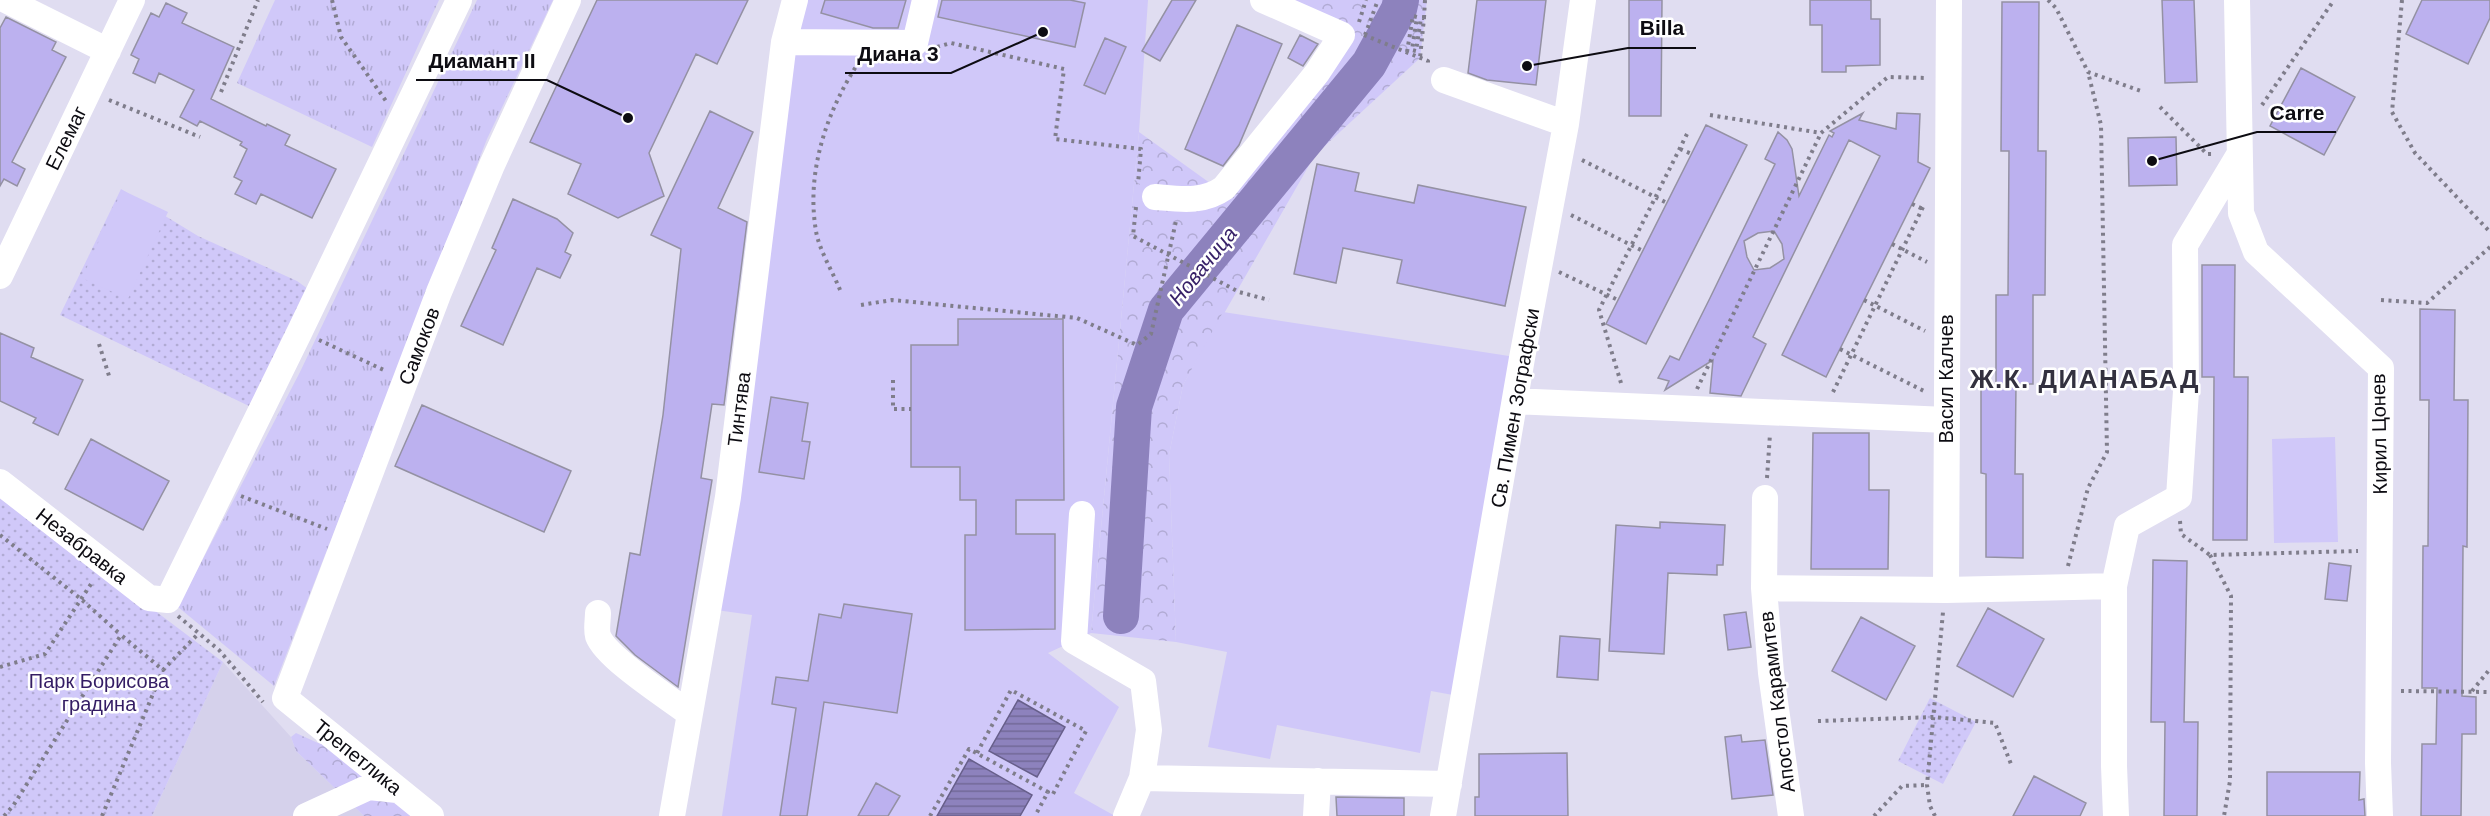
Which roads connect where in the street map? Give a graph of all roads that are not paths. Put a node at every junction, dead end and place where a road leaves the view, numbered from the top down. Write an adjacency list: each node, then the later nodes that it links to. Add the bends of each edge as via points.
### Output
1 (6, 0): 12 (street)
2 (132, 0): 12 (street, Елемаг)
3 (459, 0): 20 (street, Незабравка, via 168,600 149,598)
4 (568, 0): 28 (street, Самоков, via 439,292)
5 (795, 0): 11 (street, Тинтява)
6 (925, 0): 11 (street, via 915,43)
7 (1263, 0): 16 (street, via 1354,34 1317,73 1224,188 1211,197)
8 (1583, 0): 14 (street, Св. Пимен Зографски)
9 (1949, 0): 19 (street, Васил Калчев)
10 (2237, 0): 15 (street, Кирил Цонев)
11 (784, 42): 29 (street, Тинтява, via 728,497)
12 (108, 51): 17 (street, Елемаг)
13 (1444, 80): 14 (street)
14 (1566, 124): 18 (street, Св. Пимен Зографски)
15 (2240, 154): 23 (street, via 2185,245 2186,391 2179,497 2127,526); 42 (street, Кирил Цонев, via 2241,213 2256,252 2381,368)
16 (1142, 199)
17 (0, 276)
18 (1515, 401): 19 (street, via 1822,415); 32 (street, Св. Пимен Зографски)
19 (1946, 411): 25 (street, Васил Калчев)
20 (0, 482)
21 (1765, 498): 24 (street, Апостол Карамитев)
22 (1082, 514): 30 (street, via 1074,640 1143,681 1149,730)
23 (2114, 586): 25 (street); 41 (street)
24 (1764, 588): 25 (street, Апостол Карамитев); 40 (street, Апостол Карамитев, via 1771,673)
25 (1946, 590)
26 (598, 613): 29 (street, via 597,634 603,645)
27 (638, 691): 29 (street)
28 (285, 698): 33 (street, Трепетлика)
29 (688, 722): 36 (street, Тинтява)
30 (1142, 778): 31 (street); 37 (street)
31 (1318, 781): 32 (street); 38 (street)
32 (1449, 784): 39 (street, Св. Пимен Зографски)
33 (397, 790): 34 (street, via 369,787); 35 (street, Трепетлика)
34 (306, 816)
35 (431, 816)
36 (672, 816)
37 (1126, 816)
38 (1316, 816)
39 (1443, 816)
40 (1791, 816)
41 (2116, 816)
42 (2380, 816)

